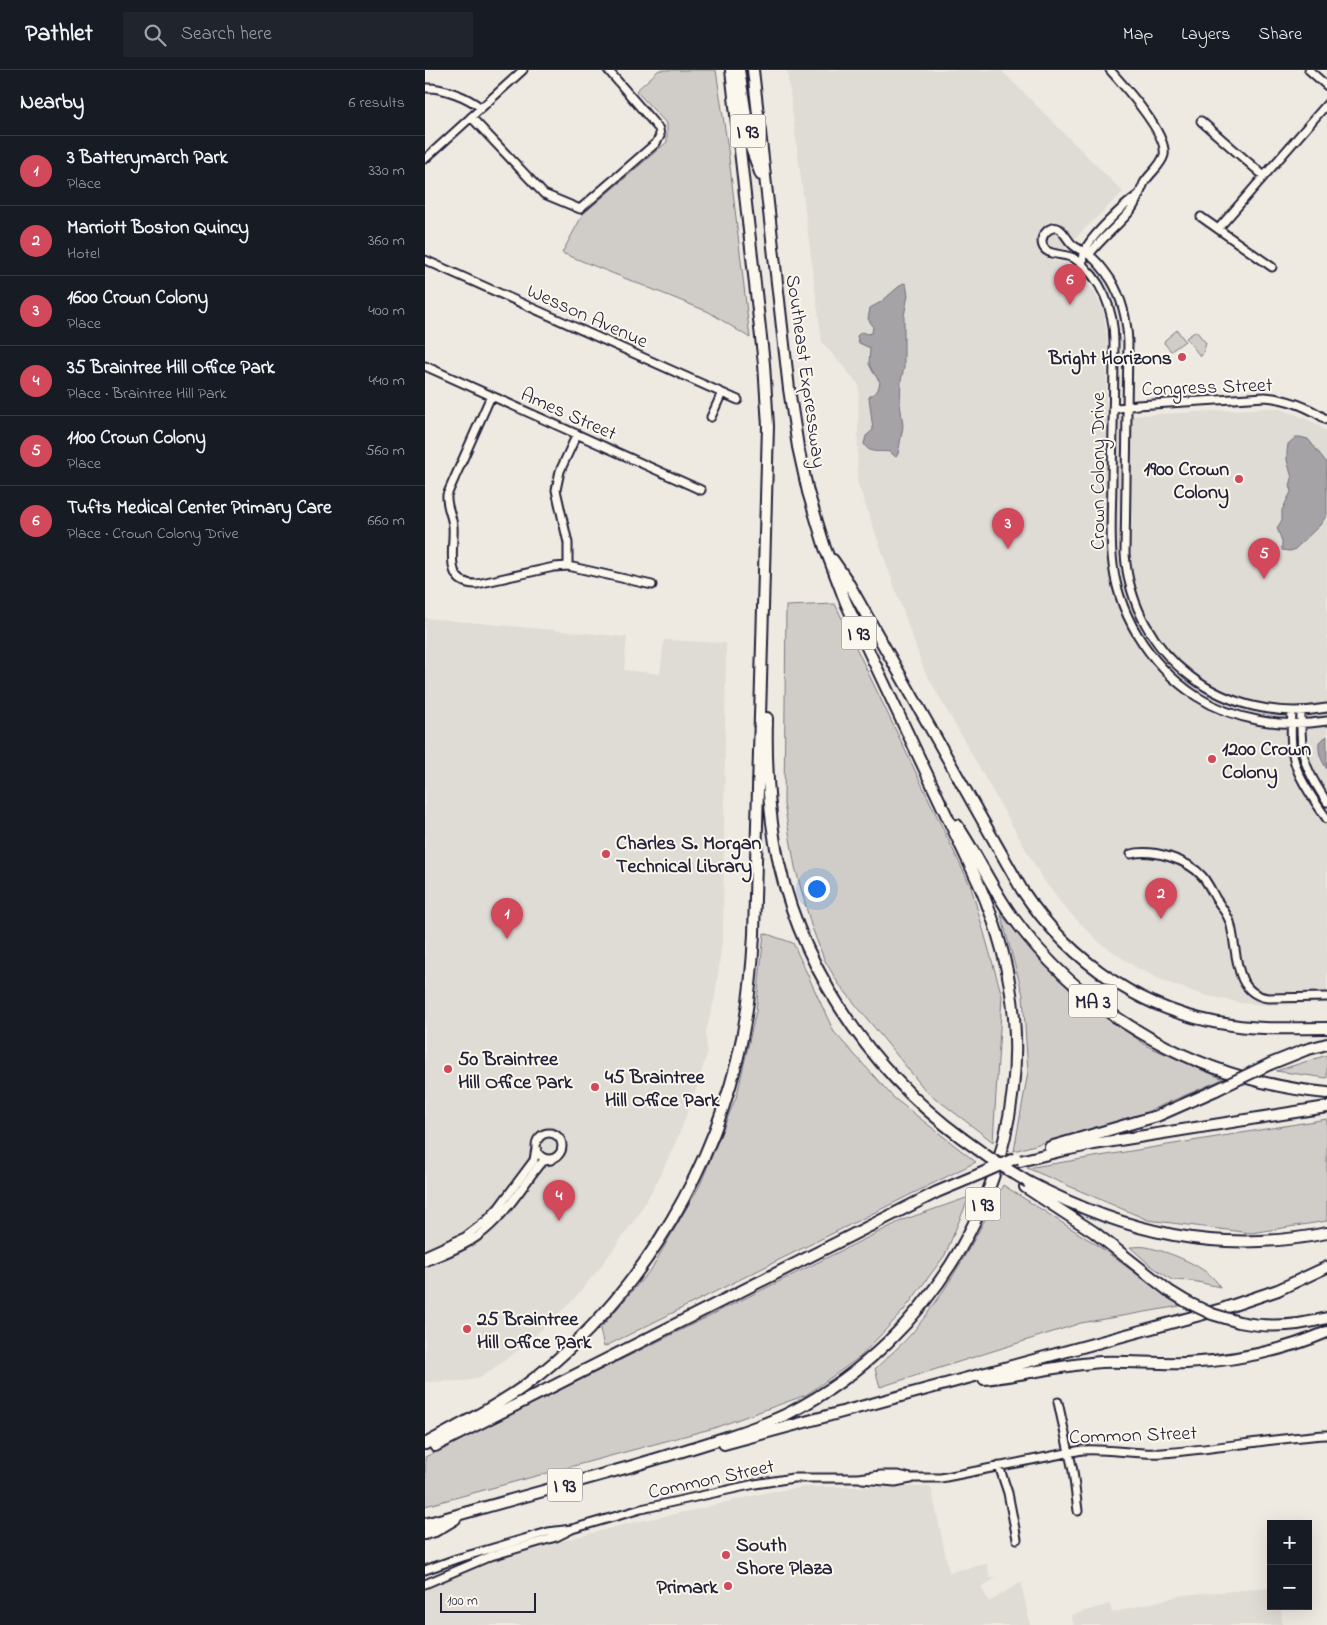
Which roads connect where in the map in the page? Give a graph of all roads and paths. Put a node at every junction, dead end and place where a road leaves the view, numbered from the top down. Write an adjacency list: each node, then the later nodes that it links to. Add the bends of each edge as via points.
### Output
1 (523, 70): 11 (street)
2 (608, 70): 12 (street, via 659,129 660,136 580,209 544,194)
3 (731, 70): 18 (highway, Southeast Expressway / I 93)
4 (741, 70): 14 (highway, I 93)
5 (753, 70): 17 (highway, Southeast Expressway / I 93)
6 (1110, 70): 22 (street, via 1157,130 1164,152 1139,194 1092,239)
7 (1309, 70): 8 (street)
8 (1327, 86)
9 (425, 88): 11 (street, via 443,89)
10 (1327, 104): 16 (street)
11 (481, 108): 12 (street)
12 (471, 117): 15 (street)
13 (1201, 121): 16 (street)
14 (751, 148): 17 (highway, I 93); 18 (highway, I 93)
15 (425, 159)
16 (1264, 176): 20 (street)
17 (767, 190): 37 (highway, Southeast Expressway / I 93, via 796,435 805,481)
18 (745, 193): 40 (highway, Southeast Expressway / I 93, via 768,418)
19 (1201, 217): 20 (street)
20 (1218, 229): 26 (street)
21 (1067, 237): 22 (street, Crown Colony Drive); 23 (street, via 1066,248); 23 (street, Crown Colony Drive, via 1057,229 1044,234 1044,249)
22 (1087, 253): 25 (street); 31 (street, Crown Colony Drive, via 1111,279 1123,307 1127,336)
23 (1056, 254): 25 (street, Crown Colony Drive, via 1071,257)
24 (425, 260): 28 (street, Wesson Avenue)
25 (1083, 266): 32 (street, Crown Colony Drive, via 1099,286 1112,316 1115,342)
26 (1272, 267)
27 (425, 366): 29 (street, Ames Street)
28 (722, 393): 30 (street, Wesson Avenue); 33 (street)
29 (491, 396): 35 (street, Ames Street); 38 (street, via 447,495 453,528 451,561 455,572 465,582 477,584)
30 (738, 400)
31 (1126, 406): 32 (street, Congress Street); 34 (street, Congress Street, via 1271,398 1300,405); 42 (street, Crown Colony Drive, via 1125,559 1132,592 1145,624 1174,662 1211,690 1254,707)
32 (1113, 409): 45 (street, Crown Colony Drive, via 1112,555 1118,590 1134,631 1160,666 1205,701 1245,718)
33 (711, 417)
34 (1327, 420)
35 (577, 434): 36 (street, Ames Street); 38 (street, via 560,471 556,490 568,543)
36 (701, 490)
37 (825, 548): 47 (highway, Southeast Expressway / I 93, via 848,608); 52 (highway, via 846,579 1022,890 1045,922 1070,948 1124,988 1189,1016 1253,1028)
38 (568, 566): 39 (street)
39 (652, 584)
40 (761, 667): 59 (highway, bridge, via 767,712 767,770 773,828 784,884 804,940 834,998 872,1052 916,1100); 69 (highway, I 93, via 750,987 734,1073 707,1150 657,1243 592,1325 518,1390)
41 (1327, 708): 43 (street, Crown Colony Drive)
42 (1292, 712): 43 (street, Crown Colony Drive); 45 (street)
43 (1301, 712): 46 (street)
44 (1327, 721): 46 (street, Crown Colony Drive)
45 (1291, 724): 46 (street, Crown Colony Drive); 49 (street, via 1297,770)
46 (1301, 724): 48 (street, via 1306,766)
47 (939, 800): 54 (highway, MA 3, via 964,835 998,896 1026,934 1066,978 1111,1015 1161,1045 1215,1069 1271,1085); 72 (highway, I 93, via 992,915 1005,960 1013,1007 1015,1058 1010,1105 1002,1146 986,1196 960,1249 927,1299 861,1366 823,1394 783,1416)
48 (1327, 802)
49 (1327, 819)
50 (1131, 854): 51 (street, via 1148,852 1163,855 1203,877 1229,921 1240,975 1245,986 1253,992 1272,998)
51 (1327, 997)
52 (1327, 1028)
53 (1327, 1044): 58 (highway, bridge, via 1270,1064 1151,1118 1064,1142)
54 (1327, 1093)
55 (1327, 1108): 58 (highway, via 1082,1146)
56 (536, 1148): 57 (street, via 542,1158); 57 (street, via 542,1135 557,1135 562,1141 562,1150); 61 (street, via 534,1160 487,1220 465,1237)
57 (551, 1160): 62 (street, via 539,1165 487,1229 469,1242)
58 (1016, 1160): 70 (highway, bridge, via 937,1192)
59 (1026, 1184): 60 (highway, via 1108,1219 1183,1237 1254,1241); 64 (highway, bridge, via 1169,1290 1212,1314 1265,1325 1307,1323)
60 (1327, 1232)
61 (425, 1255)
62 (425, 1262)
63 (1327, 1267): 66 (highway, via 1239,1304)
64 (1327, 1318)
65 (1327, 1332): 66 (highway, via 1279,1349 1220,1360 1083,1364)
66 (948, 1383): 72 (highway, via 704,1450)
67 (1058, 1402): 71 (street)
68 (1327, 1435): 71 (street, Common Street, via 1167,1453 1095,1449)
69 (425, 1444)
70 (425, 1449)
71 (1069, 1452): 73 (street, Common Street); 74 (street)
72 (664, 1457): 75 (highway, I 93)
73 (999, 1466): 77 (street, Common Street, via 949,1477 885,1475 762,1482); 79 (street)
74 (1078, 1511)
75 (467, 1512): 76 (highway, I 93); 78 (highway)
76 (425, 1524)
77 (572, 1528): 80 (street, Common Street, via 548,1532); 81 (street, Common Street, via 556,1537 491,1556)
78 (425, 1534)
79 (1017, 1538)
80 (425, 1570)
81 (425, 1584)

